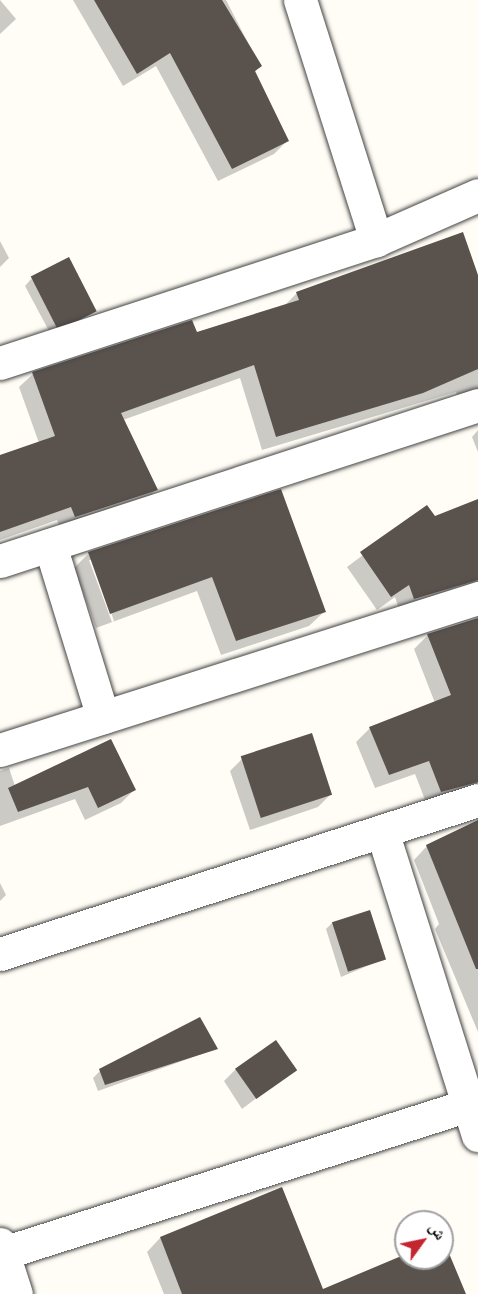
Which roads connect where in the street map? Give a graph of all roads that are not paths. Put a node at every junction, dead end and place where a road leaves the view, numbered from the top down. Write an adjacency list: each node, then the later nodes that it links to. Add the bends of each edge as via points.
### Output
1 (300, 0): 3 (street)
2 (478, 195): 3 (street)
3 (376, 240): 4 (street)
4 (0, 363)
5 (478, 405): 6 (street)
6 (50, 545): 7 (street); 9 (street)
7 (0, 561)
8 (478, 598): 9 (street)
9 (103, 717): 10 (street)
10 (0, 750)
11 (478, 800): 12 (street)
12 (382, 831): 13 (street); 14 (street)
13 (0, 954)
14 (475, 1114): 15 (street)
15 (1, 1250): 16 (street)
16 (16, 1294)

